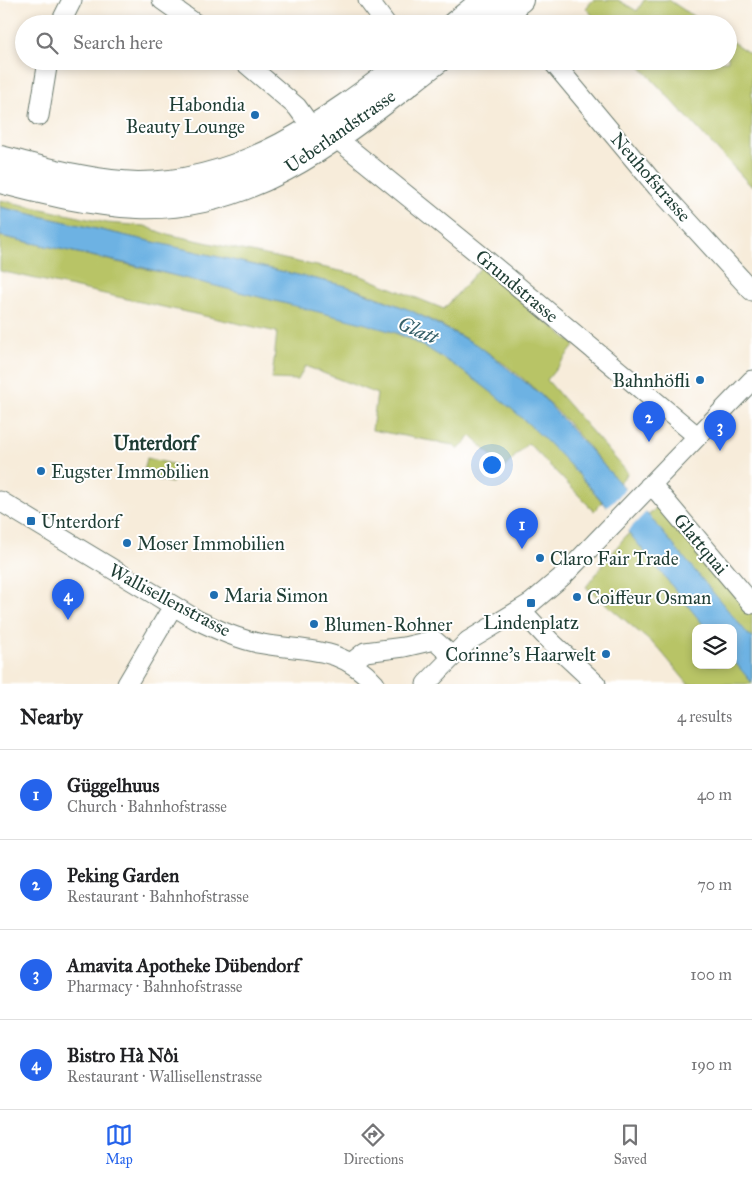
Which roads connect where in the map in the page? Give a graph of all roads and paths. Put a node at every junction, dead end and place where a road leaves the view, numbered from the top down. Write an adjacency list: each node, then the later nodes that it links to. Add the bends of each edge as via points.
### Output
1 (72, 0): 6 (street)
2 (162, 0): 7 (street)
3 (368, 0): 8 (street)
4 (484, 0): 9 (main road)
5 (513, 8): 10 (main road)
6 (64, 15)
7 (184, 15)
8 (379, 15)
9 (465, 15)
10 (502, 15)
11 (47, 70): 16 (street)
12 (254, 70): 17 (street, via 298,107)
13 (394, 70): 17 (main road, Ueberlandstrasse)
14 (427, 70): 18 (main road, Ueberlandstrasse)
15 (560, 70): 21 (street, Neuhofstrasse, via 657,187)
16 (39, 116)
17 (313, 129): 19 (main road, Ueberlandstrasse, via 223,172 139,184 98,180)
18 (341, 142): 20 (main road, Ueberlandstrasse, via 276,175 227,194 173,205 96,202); 23 (street, Grundstrasse)
19 (0, 158)
20 (0, 181)
21 (752, 291)
22 (752, 380): 23 (street)
23 (697, 436): 24 (street)
24 (646, 489): 26 (street, Glattquai, via 658,492); 28 (street, via 554,584)
25 (2, 505): 27 (street, Wallisellenstrasse)
26 (752, 604)
27 (173, 606): 30 (street, Wallisellenstrasse, via 240,638 261,644 328,652); 31 (street)
28 (521, 610): 29 (street, via 480,632); 34 (street)
29 (452, 656): 30 (street, via 441,638 365,652); 33 (street)
30 (351, 663): 32 (street, Wallisellenstrasse)
31 (127, 684)
32 (375, 684)
33 (426, 684)
34 (596, 684)

